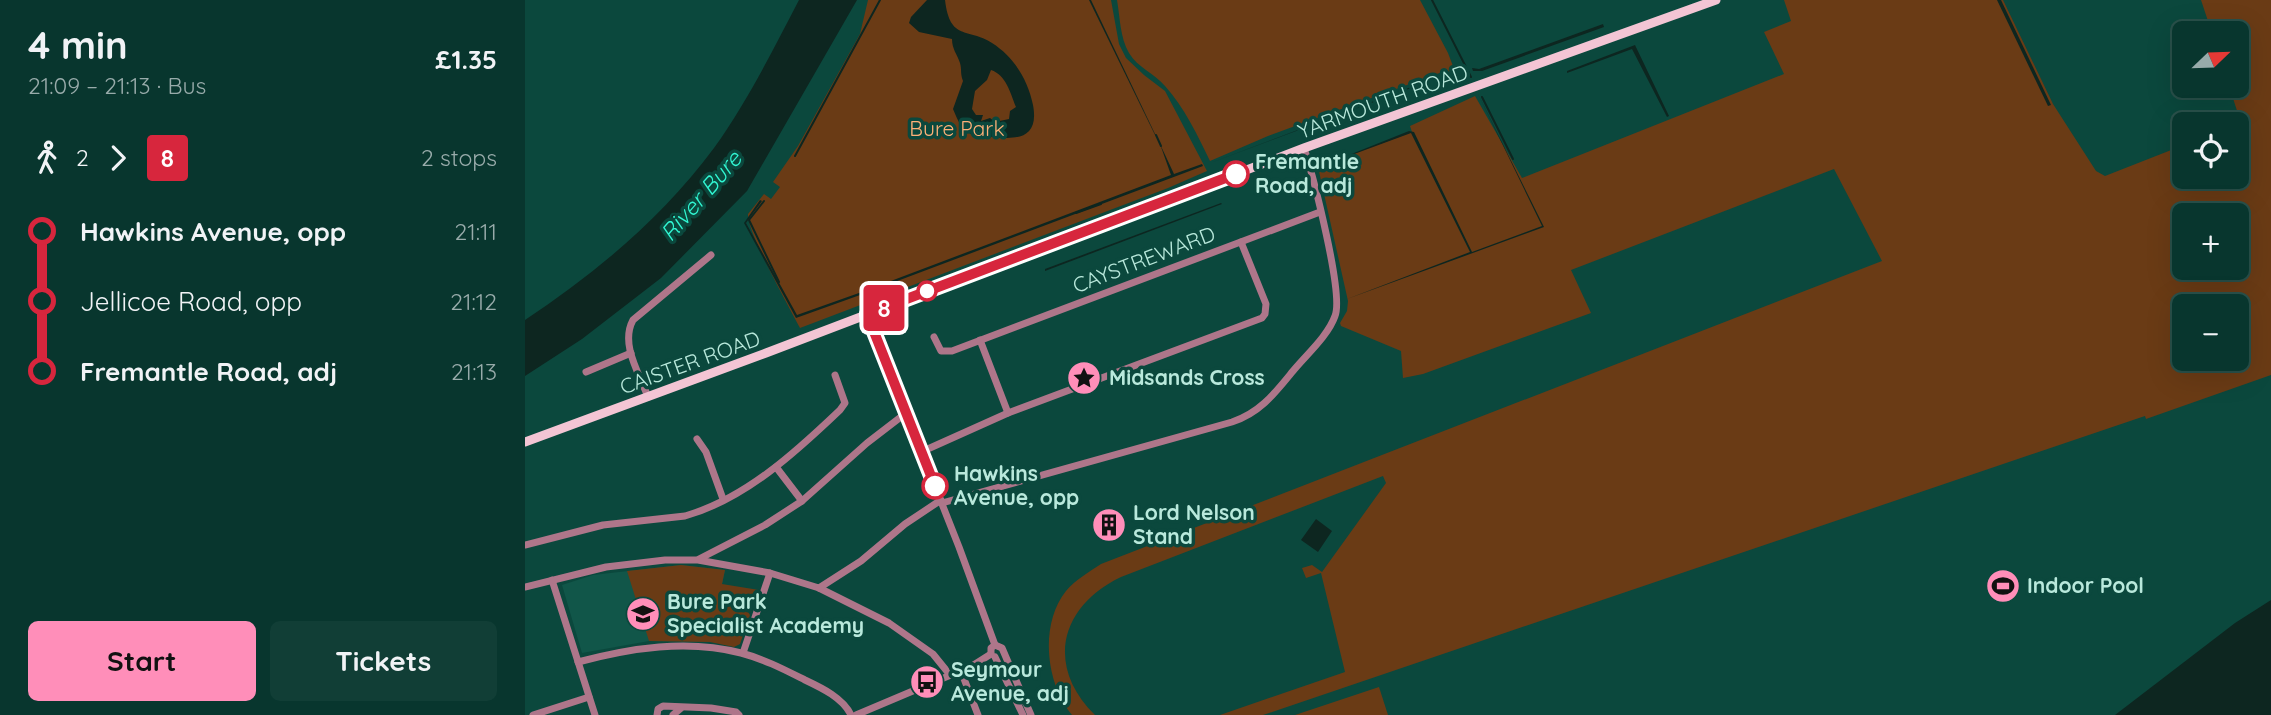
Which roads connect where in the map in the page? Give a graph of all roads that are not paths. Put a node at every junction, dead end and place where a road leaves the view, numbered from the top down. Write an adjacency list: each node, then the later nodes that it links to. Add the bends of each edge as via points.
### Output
1 (1716, 0): 2 (main road, YARMOUTH ROAD)
2 (1304, 148): 3 (street); 6 (main road, YARMOUTH ROAD)
3 (1320, 212): 4 (street, CAYSTREWARD); 21 (street, via 1338,295 1335,317 1258,410 1232,422)
4 (1241, 242): 8 (street, CAYSTREWARD); 14 (street, via 1266,304 1262,318)
5 (711, 255): 9 (street, via 708,265 633,320 627,337)
6 (867, 314): 12 (main road, CAISTER ROAD); 13 (street)
7 (934, 337): 8 (street, CAYSTREWARD, via 946,353)
8 (980, 340): 14 (street)
9 (631, 353): 10 (street); 12 (street)
10 (586, 372)
11 (835, 375): 18 (street, via 845,403)
12 (649, 397): 16 (main road, CAISTER ROAD)
13 (906, 413): 17 (street); 20 (street)
14 (1009, 413): 17 (street)
15 (697, 439): 19 (street)
16 (525, 442)
17 (921, 452): 21 (street)
18 (776, 467): 19 (street); 20 (street)
19 (723, 499): 22 (street, via 685,516 603,525)
20 (802, 501): 23 (street)
21 (941, 501): 27 (street); 29 (street, via 995,645 1001,647)
22 (525, 545)
23 (698, 559): 24 (street); 25 (street, via 615,565)
24 (769, 573): 27 (street); 28 (street)
25 (552, 580): 26 (street); 30 (street)
26 (525, 587)
27 (819, 588): 32 (street, via 889,624 933,654)
28 (743, 653): 30 (street, via 652,647); 40 (street, via 817,686)
29 (996, 655): 31 (street); 42 (street); 43 (street)
30 (577, 662): 33 (street)
31 (961, 671): 32 (street); 41 (street)
32 (950, 675): 40 (street)
33 (589, 697): 35 (street); 36 (street)
34 (681, 708): 37 (street, via 663,706); 38 (street); 39 (street, via 712,708)
35 (533, 715)
36 (595, 715)
37 (657, 715)
38 (673, 715)
39 (739, 715)
40 (854, 715)
41 (978, 715)
42 (1023, 715)
43 (1031, 715)

